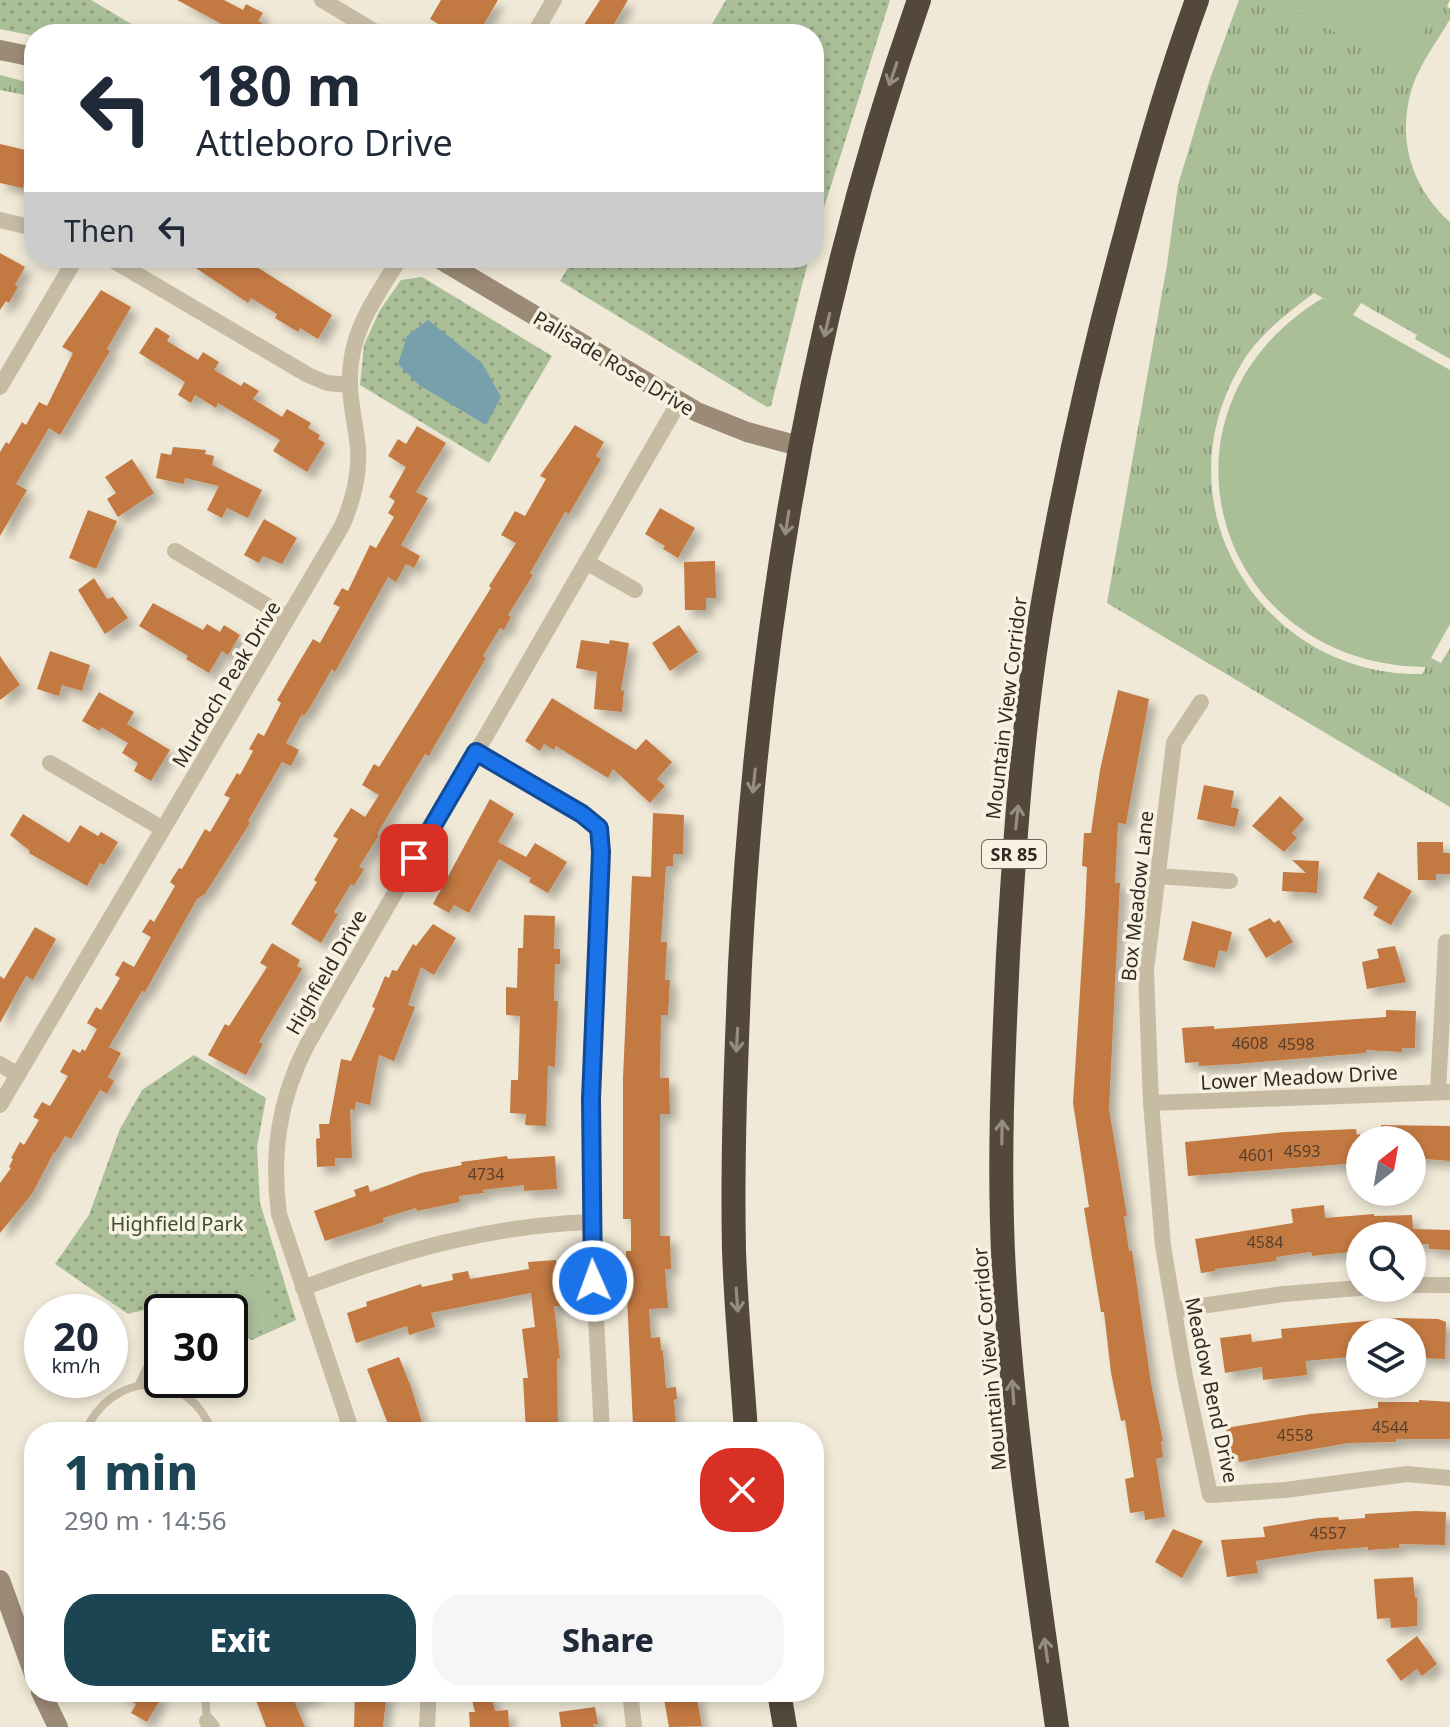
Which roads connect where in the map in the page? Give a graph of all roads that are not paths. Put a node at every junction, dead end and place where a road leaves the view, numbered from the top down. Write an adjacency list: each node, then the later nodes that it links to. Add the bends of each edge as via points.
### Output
1 (322, 0): 5 (street)
2 (554, 0): 6 (street)
3 (919, 0): 18 (highway, one-way to 18, via 889,87 843,257)
4 (1197, 0): 57 (highway, Mountain View Corridor / SR 85, one-way to 4, via 1016,1425 1004,1269 1004,1057 1014,845 1043,600 1079,412 1147,153)
5 (362, 24)
6 (540, 24)
7 (0, 50): 8 (street)
8 (24, 55)
9 (0, 220): 10 (street)
10 (24, 226)
11 (70, 268): 16 (street)
12 (126, 268): 15 (street, via 308,375)
13 (394, 268): 15 (street, Murdoch Peak Drive, via 359,330)
14 (455, 268): 17 (street, Palisade Rose Drive)
15 (349, 385): 22 (street, Murdoch Peak Drive, via 358,449 353,497 342,526)
16 (0, 387)
17 (679, 402): 18 (street, Palisade Rose Drive, via 730,427); 20 (street, Highfield Drive)
18 (799, 446): 47 (highway, one-way to 47, via 768,645 745,870 735,1068 734,1251)
19 (175, 551): 22 (street)
20 (586, 562): 21 (street); 24 (street, Highfield Drive)
21 (635, 590)
22 (288, 618): 26 (street, Murdoch Peak Drive)
23 (1201, 702): 27 (street, Box Meadow Lane, via 1174,743)
24 (476, 752): 35 (street, via 589,819 601,836); 38 (street, Highfield Drive, via 307,1045 286,1092 276,1141 276,1191)
25 (50, 763): 26 (street)
26 (163, 829): 31 (street, Murdoch Peak Drive)
27 (1156, 876): 28 (street); 33 (street, Box Meadow Lane, via 1146,970)
28 (1230, 881)
29 (1446, 942): 32 (street)
30 (0, 1064): 31 (street)
31 (18, 1075): 34 (street, Murdoch Peak Drive)
32 (1444, 1091): 33 (street, Lower Meadow Drive)
33 (1151, 1103): 40 (street, Meadow Bend Drive)
34 (0, 1105)
35 (591, 1222): 38 (street, via 518,1227 440,1241); 46 (street)
36 (1426, 1285): 37 (street)
37 (1450, 1285)
38 (303, 1288): 45 (street, Highfield Drive)
39 (1346, 1289): 40 (street)
40 (1174, 1310): 48 (street, Meadow Bend Drive, via 1210,1495 1407,1474)
41 (144, 1374): 42 (lane)
42 (139, 1384): 43 (lane, via 111,1396); 44 (lane, via 175,1389 193,1401)
43 (90, 1422)
44 (208, 1422)
45 (349, 1422)
46 (601, 1422)
47 (745, 1422)
48 (1450, 1478)
49 (0, 1580): 50 (street)
50 (24, 1646)
51 (46, 1702): 58 (street)
52 (207, 1702): 56 (lane)
53 (428, 1702): 59 (street)
54 (631, 1702): 60 (street)
55 (781, 1702): 61 (highway)
56 (210, 1724)
57 (1057, 1725)
58 (58, 1727)
59 (427, 1727)
60 (634, 1727)
61 (785, 1727)

